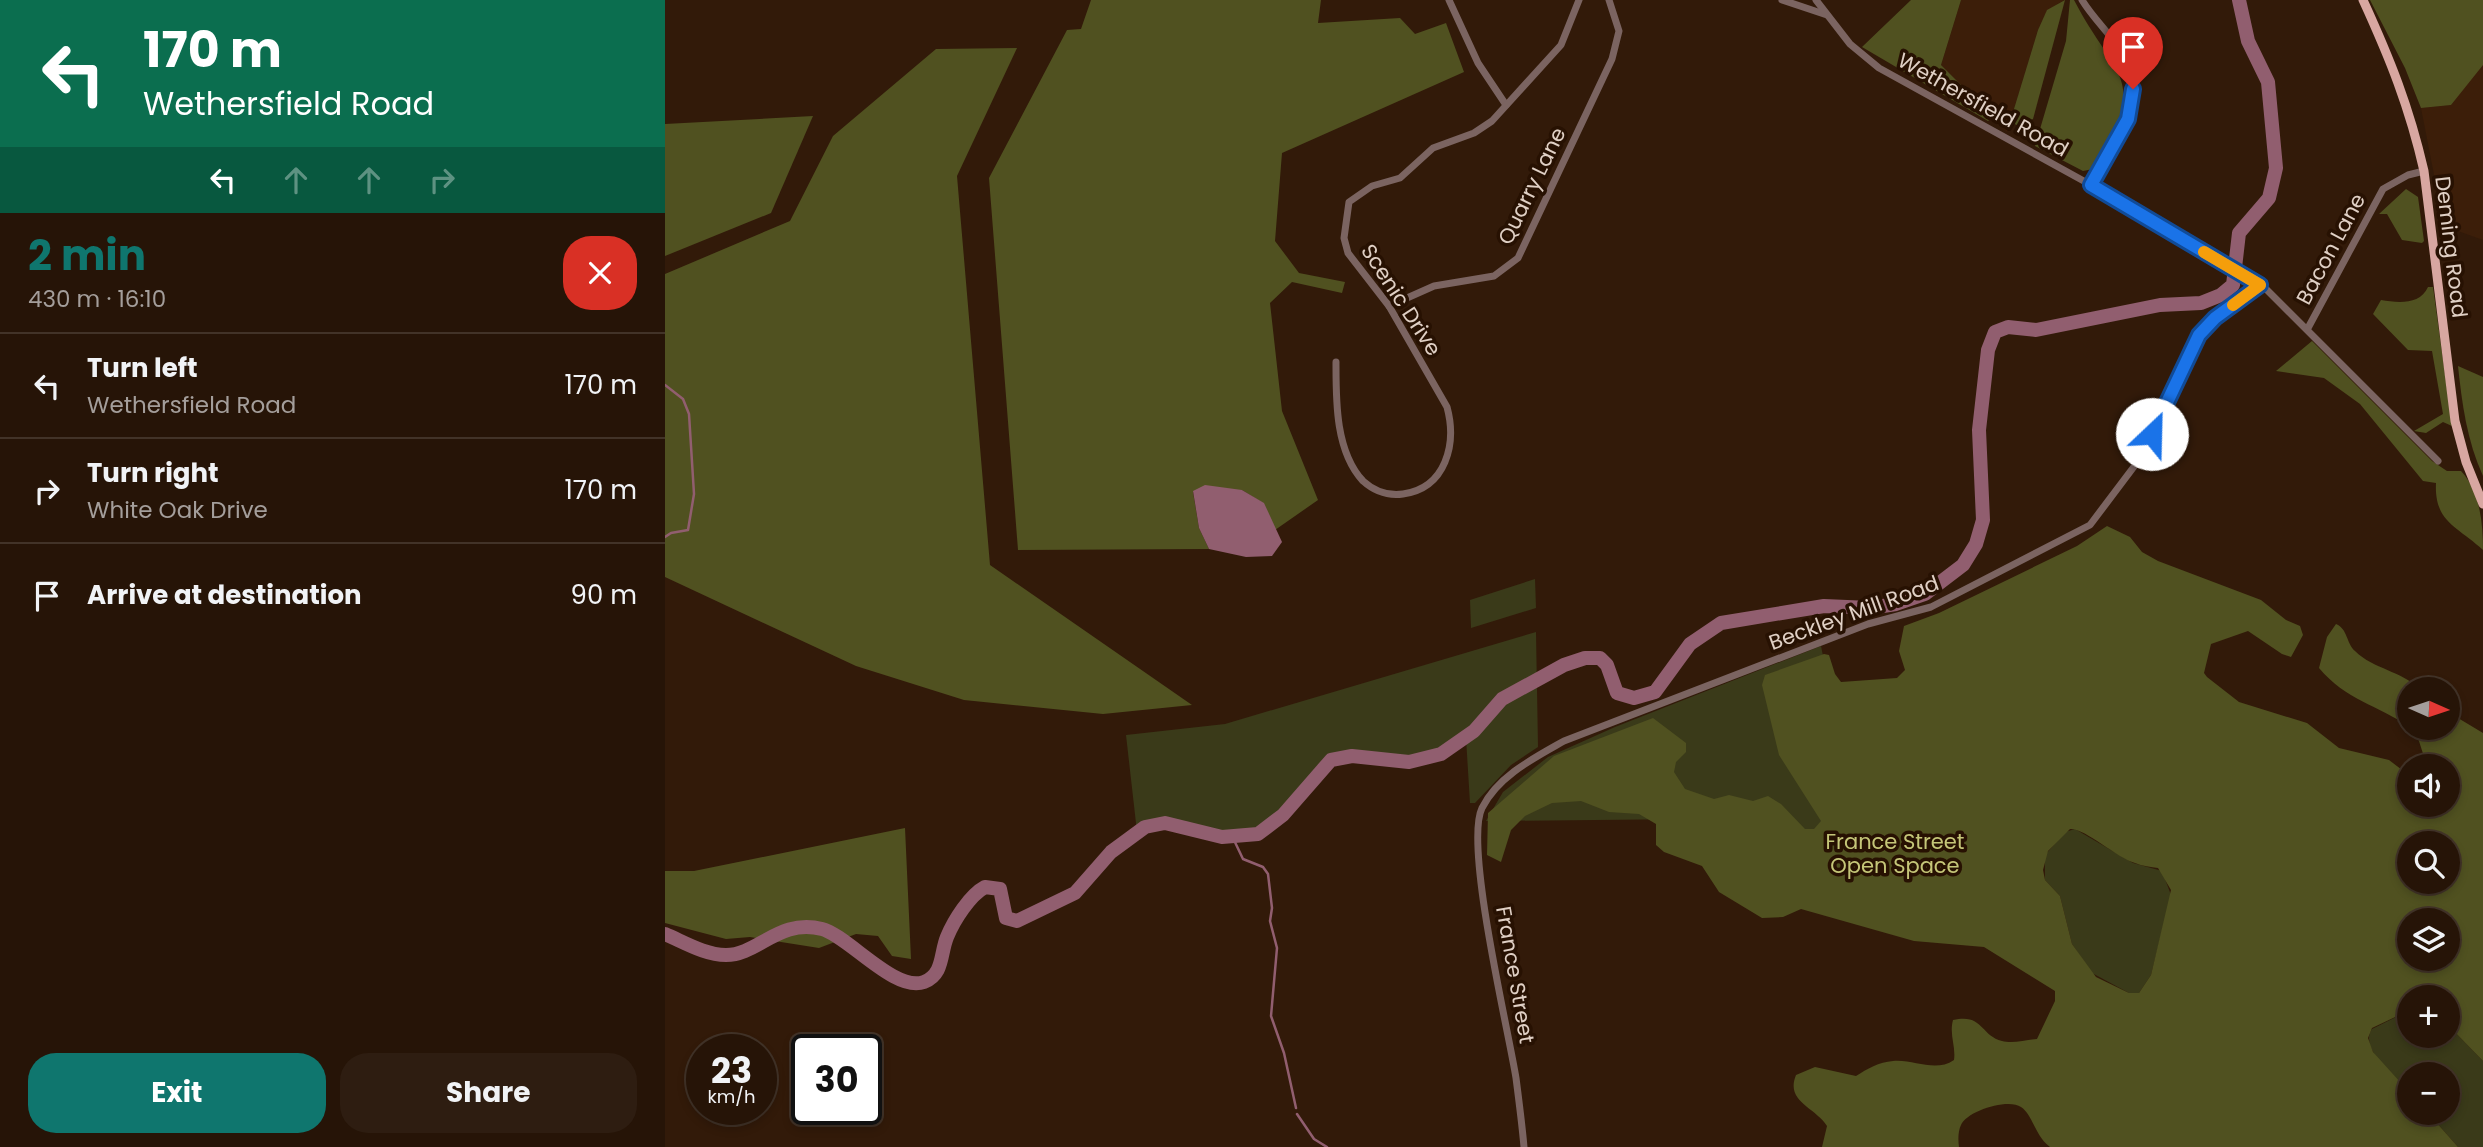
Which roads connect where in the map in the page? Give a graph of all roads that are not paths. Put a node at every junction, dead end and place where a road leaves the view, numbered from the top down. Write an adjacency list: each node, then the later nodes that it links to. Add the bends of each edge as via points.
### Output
1 (1449, 0): 9 (street, via 1478,63)
2 (1579, 0): 9 (street, Scenic Drive, via 1561,45)
3 (1609, 0): 13 (street, Quarry Lane, via 1619,31 1612,59 1518,258 1494,276 1434,286)
4 (1783, 0): 8 (street)
5 (1816, 0): 8 (street, Wethersfield Road)
6 (2082, 0): 11 (street, via 2124,56 2133,89 2128,119)
7 (2363, 0): 10 (main road, Deming Road, via 2399,80)
8 (1826, 15): 11 (street, Wethersfield Road, via 1850,44 1879,68)
9 (1506, 105): 13 (street, Scenic Drive, via 1485,127 1433,148 1400,178 1372,186 1349,202 1348,253)
10 (2424, 171): 14 (street, Bacon Lane, via 2383,189); 17 (main road, Deming Road, via 2455,421)
11 (2091, 185): 12 (street, Wethersfield Road)
12 (2260, 285): 14 (street, Wethersfield Road); 18 (street, Beckley Mill Road, via 2199,335 2142,456 2090,525 1931,607 1868,624 1564,741 1523,764)
13 (1389, 306): 15 (street, Scenic Drive, via 1436,385 1452,424 1445,466 1433,482 1416,492 1393,495 1375,490 1362,479 1336,418)
14 (2308, 328): 16 (street, Wethersfield Road)
15 (1336, 362)
16 (2438, 461)
17 (2483, 504)
18 (1481, 809): 19 (street, France Street, via 1479,867)
19 (1524, 1147)

